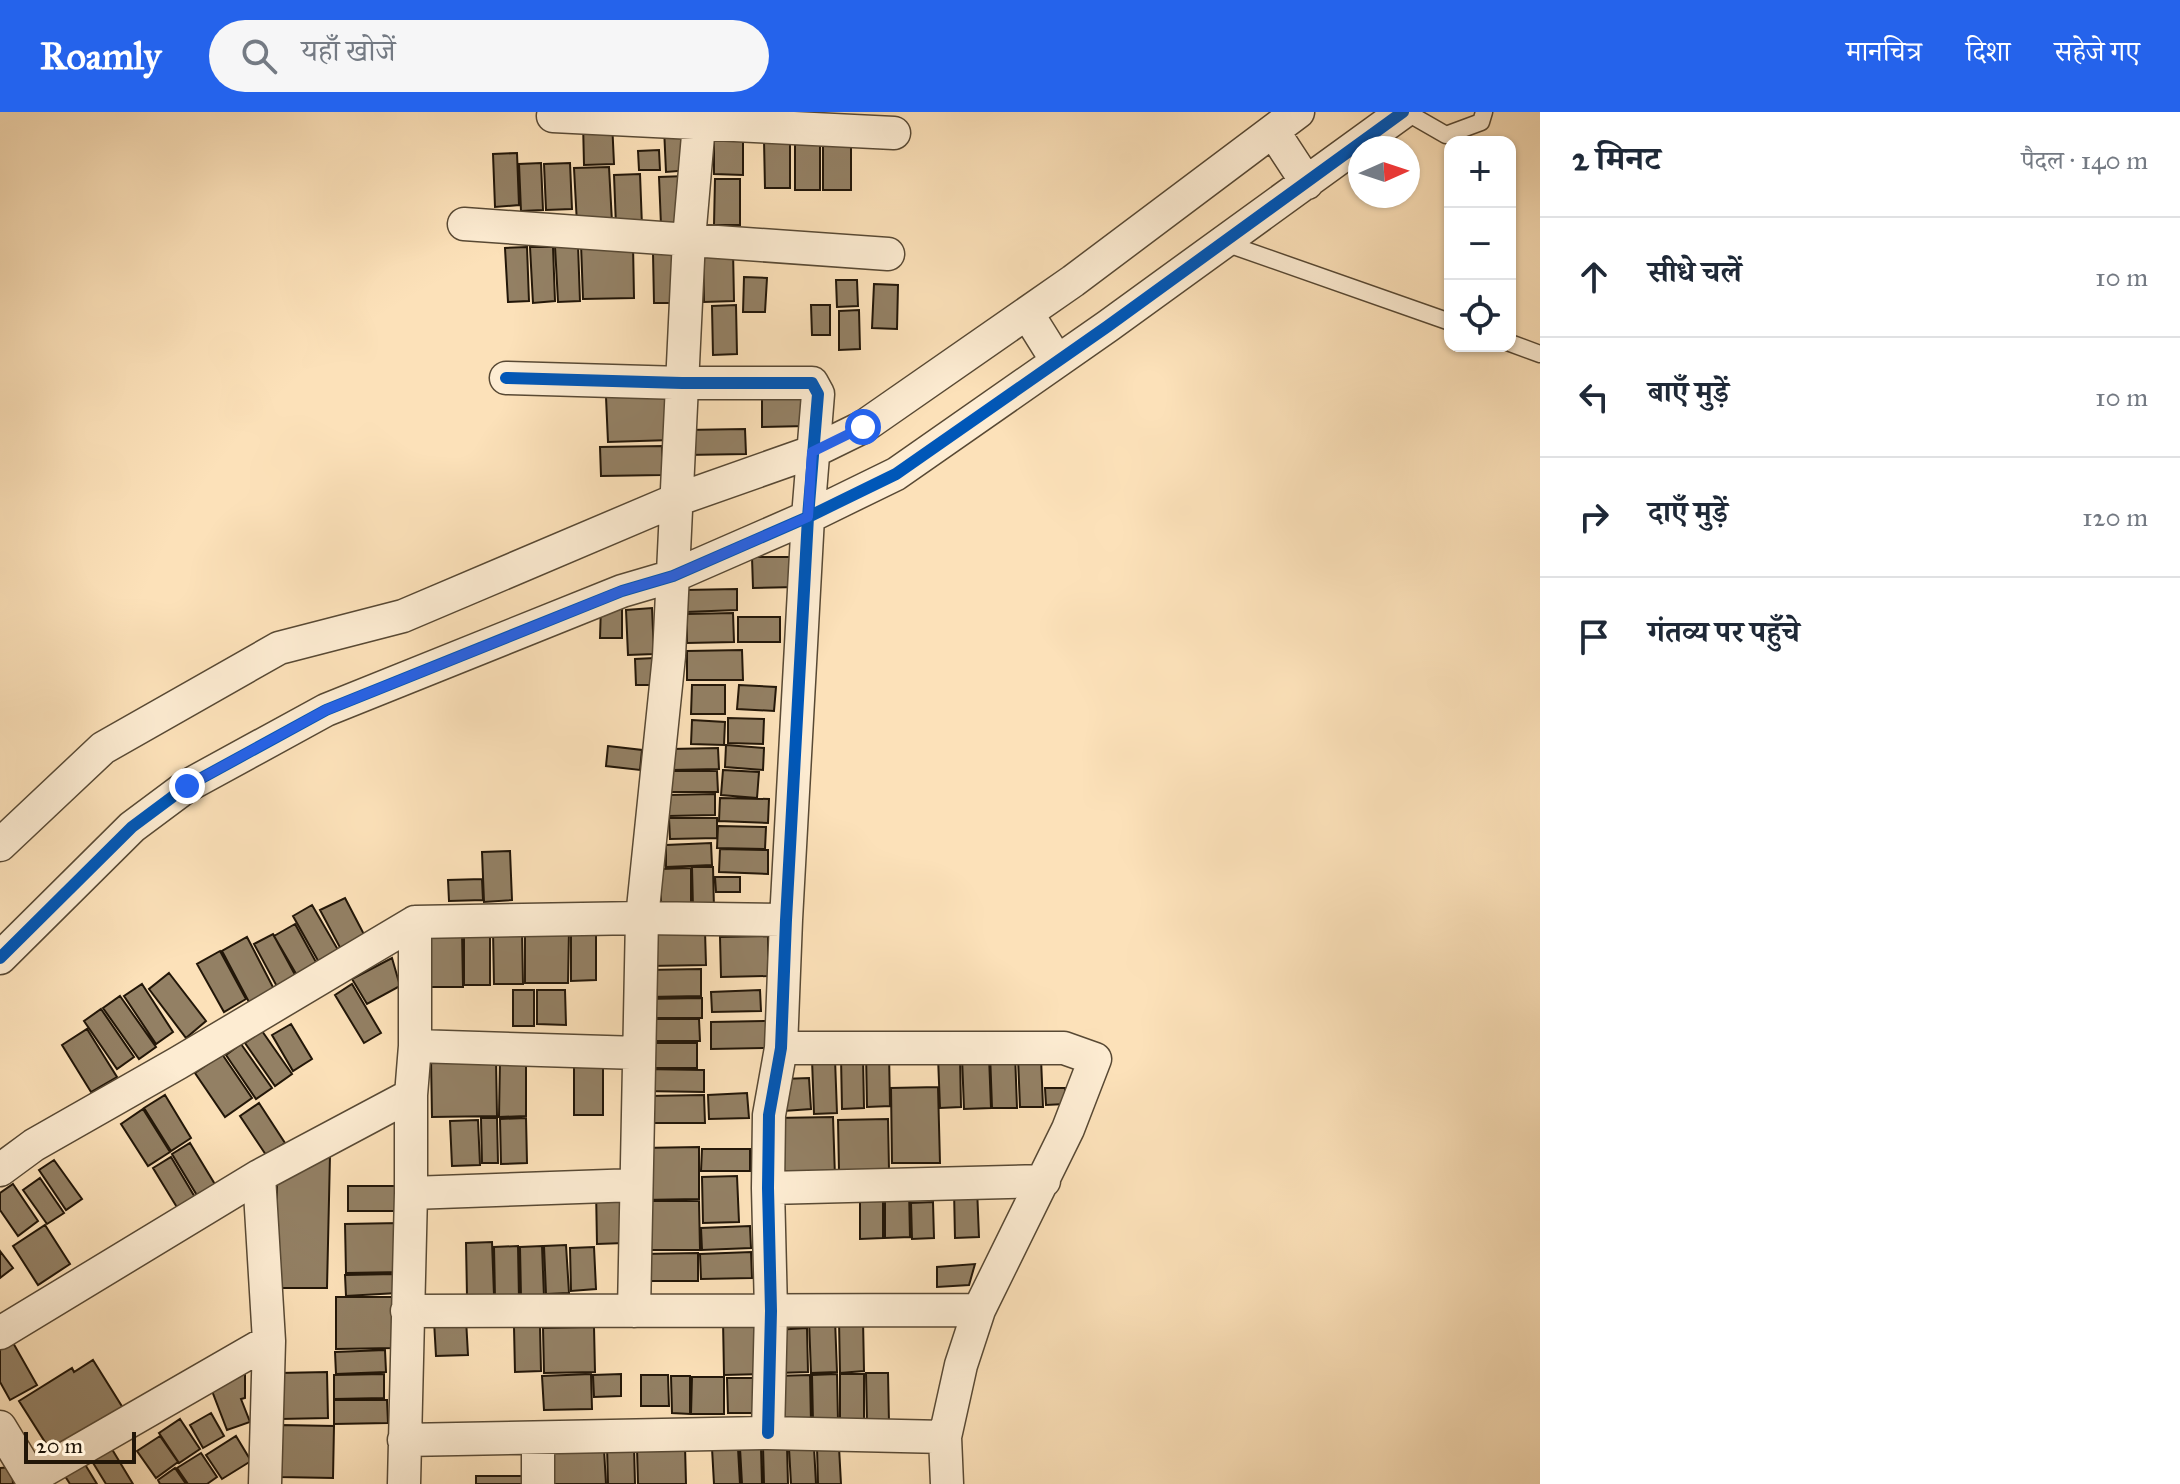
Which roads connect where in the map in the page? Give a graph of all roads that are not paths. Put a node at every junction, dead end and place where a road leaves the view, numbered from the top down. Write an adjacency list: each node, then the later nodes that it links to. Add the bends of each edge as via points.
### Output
1 (1298, 112): 6 (street)
2 (1404, 112): 3 (lane, via 1446,135 1481,122); 8 (street)
3 (1484, 112)
4 (553, 116): 5 (street)
5 (699, 124): 7 (street); 10 (street)
6 (1273, 131): 8 (street); 13 (street)
7 (894, 133)
8 (1307, 183): 11 (street)
9 (464, 224): 10 (street)
10 (689, 239): 12 (street); 19 (street)
11 (1225, 243): 14 (lane); 17 (street)
12 (888, 254)
13 (1027, 313): 17 (street); 20 (street, via 863,427)
14 (1444, 320)
15 (1516, 345): 16 (lane)
16 (1540, 354)
17 (1057, 361): 22 (street, via 896,474)
18 (506, 378): 19 (street)
19 (682, 383): 20 (street, via 812,383 818,394); 21 (street)
20 (812, 452): 21 (street); 22 (street)
21 (676, 500): 23 (street); 24 (street, via 403,616 279,648 103,748)
22 (808, 517): 23 (street); 26 (street)
23 (673, 576): 25 (street); 28 (street, via 622,591 326,710 187,786 132,827)
24 (0, 845)
25 (642, 918): 26 (street); 27 (street); 31 (street)
26 (786, 920): 30 (street)
27 (415, 922): 29 (street); 33 (street, via 34,1145)
28 (0, 958)
29 (415, 1046): 31 (street); 32 (street)
30 (781, 1048): 35 (street, via 1064,1048 1095,1059); 37 (street, via 769,1115)
31 (639, 1053): 36 (street)
32 (411, 1095): 34 (street); 38 (street)
33 (0, 1170)
34 (259, 1176): 43 (street); 44 (street)
35 (1044, 1181): 37 (street); 39 (street)
36 (636, 1185): 38 (street); 41 (street)
37 (768, 1188): 42 (street)
38 (411, 1193): 40 (street)
39 (979, 1310): 42 (street); 47 (street)
40 (407, 1311): 41 (street); 49 (street)
41 (634, 1311): 42 (street)
42 (771, 1311): 46 (street)
43 (0, 1333)
44 (269, 1341): 50 (street); 51 (street)
45 (0, 1427): 50 (street)
46 (768, 1433): 47 (street); 48 (street)
47 (945, 1437): 54 (street)
48 (538, 1438): 49 (street); 53 (street)
49 (404, 1440): 52 (street)
50 (31, 1481)
51 (265, 1484)
52 (404, 1484)
53 (538, 1484)
54 (947, 1484)

